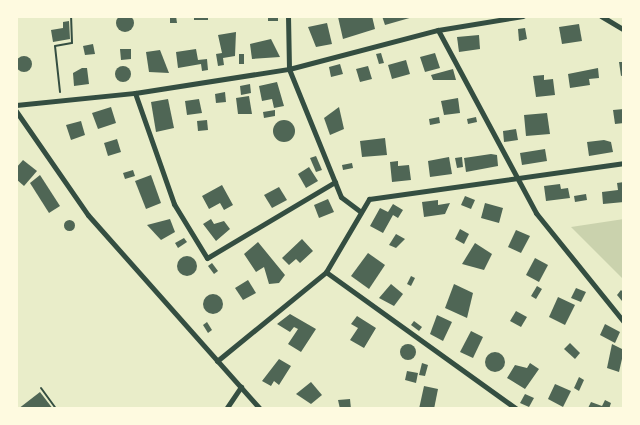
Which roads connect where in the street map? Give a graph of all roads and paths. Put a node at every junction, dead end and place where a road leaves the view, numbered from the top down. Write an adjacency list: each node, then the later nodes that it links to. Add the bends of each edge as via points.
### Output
1 (72, 16): 9 (path, via 72,43 55,46)
2 (288, 16): 7 (street)
3 (523, 16): 5 (street)
4 (601, 16): 6 (street)
5 (438, 30): 7 (street); 13 (street)
6 (624, 30)
7 (289, 69): 8 (street); 14 (street)
8 (135, 93): 9 (street); 14 (street, via 174,204 207,258)
9 (61, 101): 10 (street)
10 (16, 105)
11 (16, 111): 18 (street, via 88,215)
12 (624, 163): 13 (street)
13 (515, 180): 15 (street, via 369,199); 17 (street, via 536,213)
14 (335, 182): 15 (street, via 342,197)
15 (361, 212): 16 (street)
16 (326, 272): 18 (street); 24 (street)
17 (624, 322)
18 (217, 361): 19 (street)
19 (241, 387): 22 (street); 23 (street)
20 (41, 388): 21 (path)
21 (56, 409)
22 (226, 409)
23 (260, 409)
24 (517, 409)

